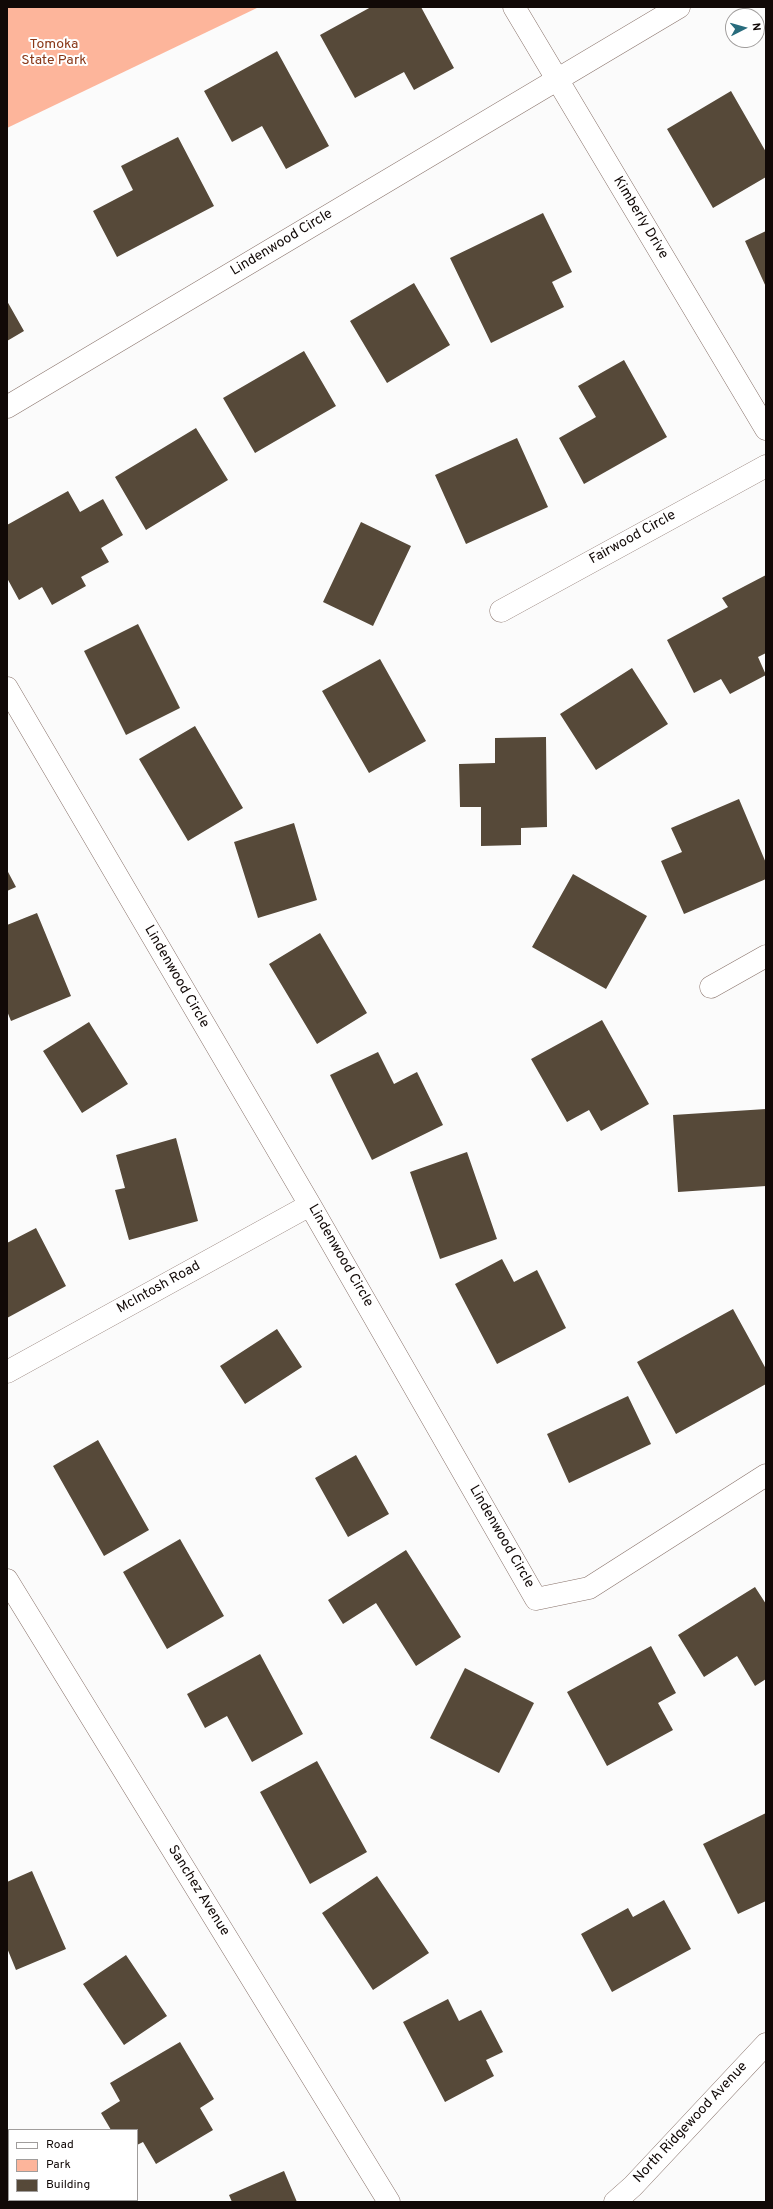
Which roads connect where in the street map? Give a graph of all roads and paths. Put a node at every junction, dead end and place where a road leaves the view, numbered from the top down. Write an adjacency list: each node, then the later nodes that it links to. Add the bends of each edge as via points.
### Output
1 (514, 7): 3 (street, Kimberly Drive)
2 (679, 7): 3 (street, Lindenwood Circle)
3 (558, 79): 4 (street, Lindenwood Circle); 5 (street, Kimberly Drive)
4 (7, 407)
5 (766, 429)
6 (766, 466): 7 (street, Fairwood Circle)
7 (500, 611)
8 (7, 688): 11 (street, Lindenwood Circle)
9 (766, 956): 10 (street)
10 (711, 987)
11 (310, 1205): 12 (street, McIntosh Road); 13 (street, Lindenwood Circle, via 536,1599 589,1588)
12 (7, 1372)
13 (766, 1475)
14 (7, 1580): 16 (street, Sanchez Avenue)
15 (766, 2044): 17 (street, North Ridgewood Avenue)
16 (389, 2202)
17 (615, 2202)

